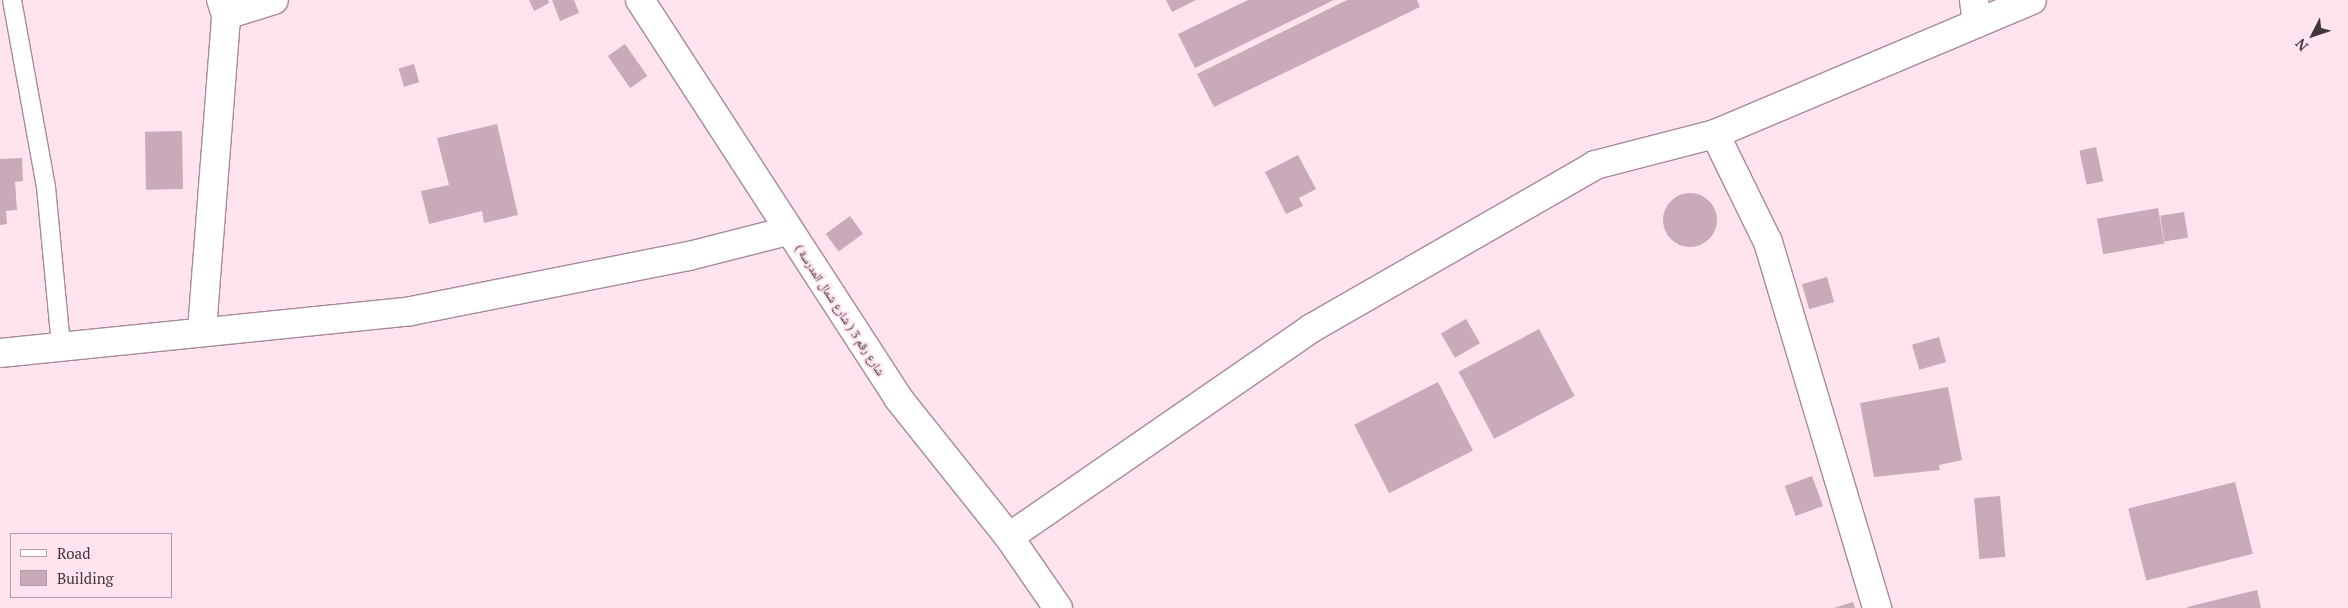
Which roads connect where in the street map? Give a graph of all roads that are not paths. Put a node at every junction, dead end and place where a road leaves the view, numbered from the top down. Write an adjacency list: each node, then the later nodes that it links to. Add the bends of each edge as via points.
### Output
1 (12, 0): 10 (lane, via 46,187)
2 (274, 0): 5 (street)
3 (640, 0): 8 (street, شارع رقم 3 ( شارع شمال المدرسة ))
4 (2032, 0): 6 (street)
5 (224, 8): 9 (street)
6 (1975, 12): 7 (street)
7 (1715, 134): 12 (street, via 1595,165 1312,328); 14 (street, via 1768,242)
8 (787, 231): 9 (street, via 689,256 411,311); 12 (street, شارع رقم 3 ( شارع شمال المدرسة ), via 898,398)
9 (202, 330): 10 (street)
10 (62, 346): 11 (street)
11 (0, 353)
12 (1009, 537): 13 (street, شارع رقم 3 ( شارع شمال المدرسة ))
13 (1058, 608)
14 (1877, 608)

